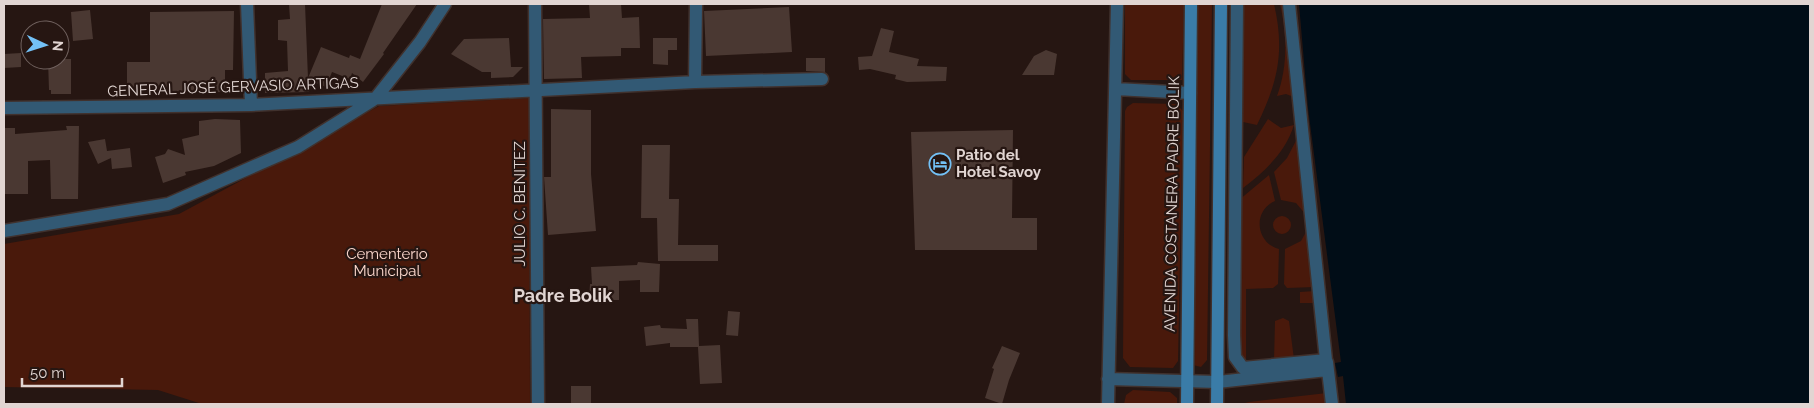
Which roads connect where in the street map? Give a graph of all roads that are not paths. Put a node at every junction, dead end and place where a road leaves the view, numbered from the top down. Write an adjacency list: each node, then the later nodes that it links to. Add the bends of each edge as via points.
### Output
1 (247, 4): 16 (street)
2 (445, 4): 15 (street, GENERAL JOSÉ GERVASIO ARTIGAS)
3 (535, 4): 13 (street, JULIO C. BENITEZ)
4 (696, 4): 11 (street)
5 (1117, 4): 12 (street)
6 (1191, 4): 14 (main road, AVENIDA COSTANERA PADRE BOLIK)
7 (1221, 4): 22 (main road)
8 (1237, 4): 19 (street, via 1234,357 1243,368)
9 (1288, 4): 19 (street)
10 (822, 79): 11 (street)
11 (695, 82): 13 (street)
12 (1116, 89): 14 (street); 20 (street)
13 (535, 91): 15 (street); 23 (street, JULIO C. BENITEZ)
14 (1190, 92): 21 (main road, AVENIDA COSTANERA PADRE BOLIK)
15 (375, 99): 16 (street, GENERAL JOSÉ GERVASIO ARTIGAS); 18 (street, via 298,147 168,204)
16 (251, 105): 17 (street, GENERAL JOSÉ GERVASIO ARTIGAS)
17 (4, 108)
18 (4, 231)
19 (1327, 366): 22 (street); 27 (street)
20 (1108, 379): 21 (street); 24 (street)
21 (1187, 380): 22 (street); 25 (main road, AVENIDA COSTANERA PADRE BOLIK)
22 (1218, 382): 26 (main road)
23 (538, 404)
24 (1108, 404)
25 (1187, 404)
26 (1217, 404)
27 (1332, 404)

